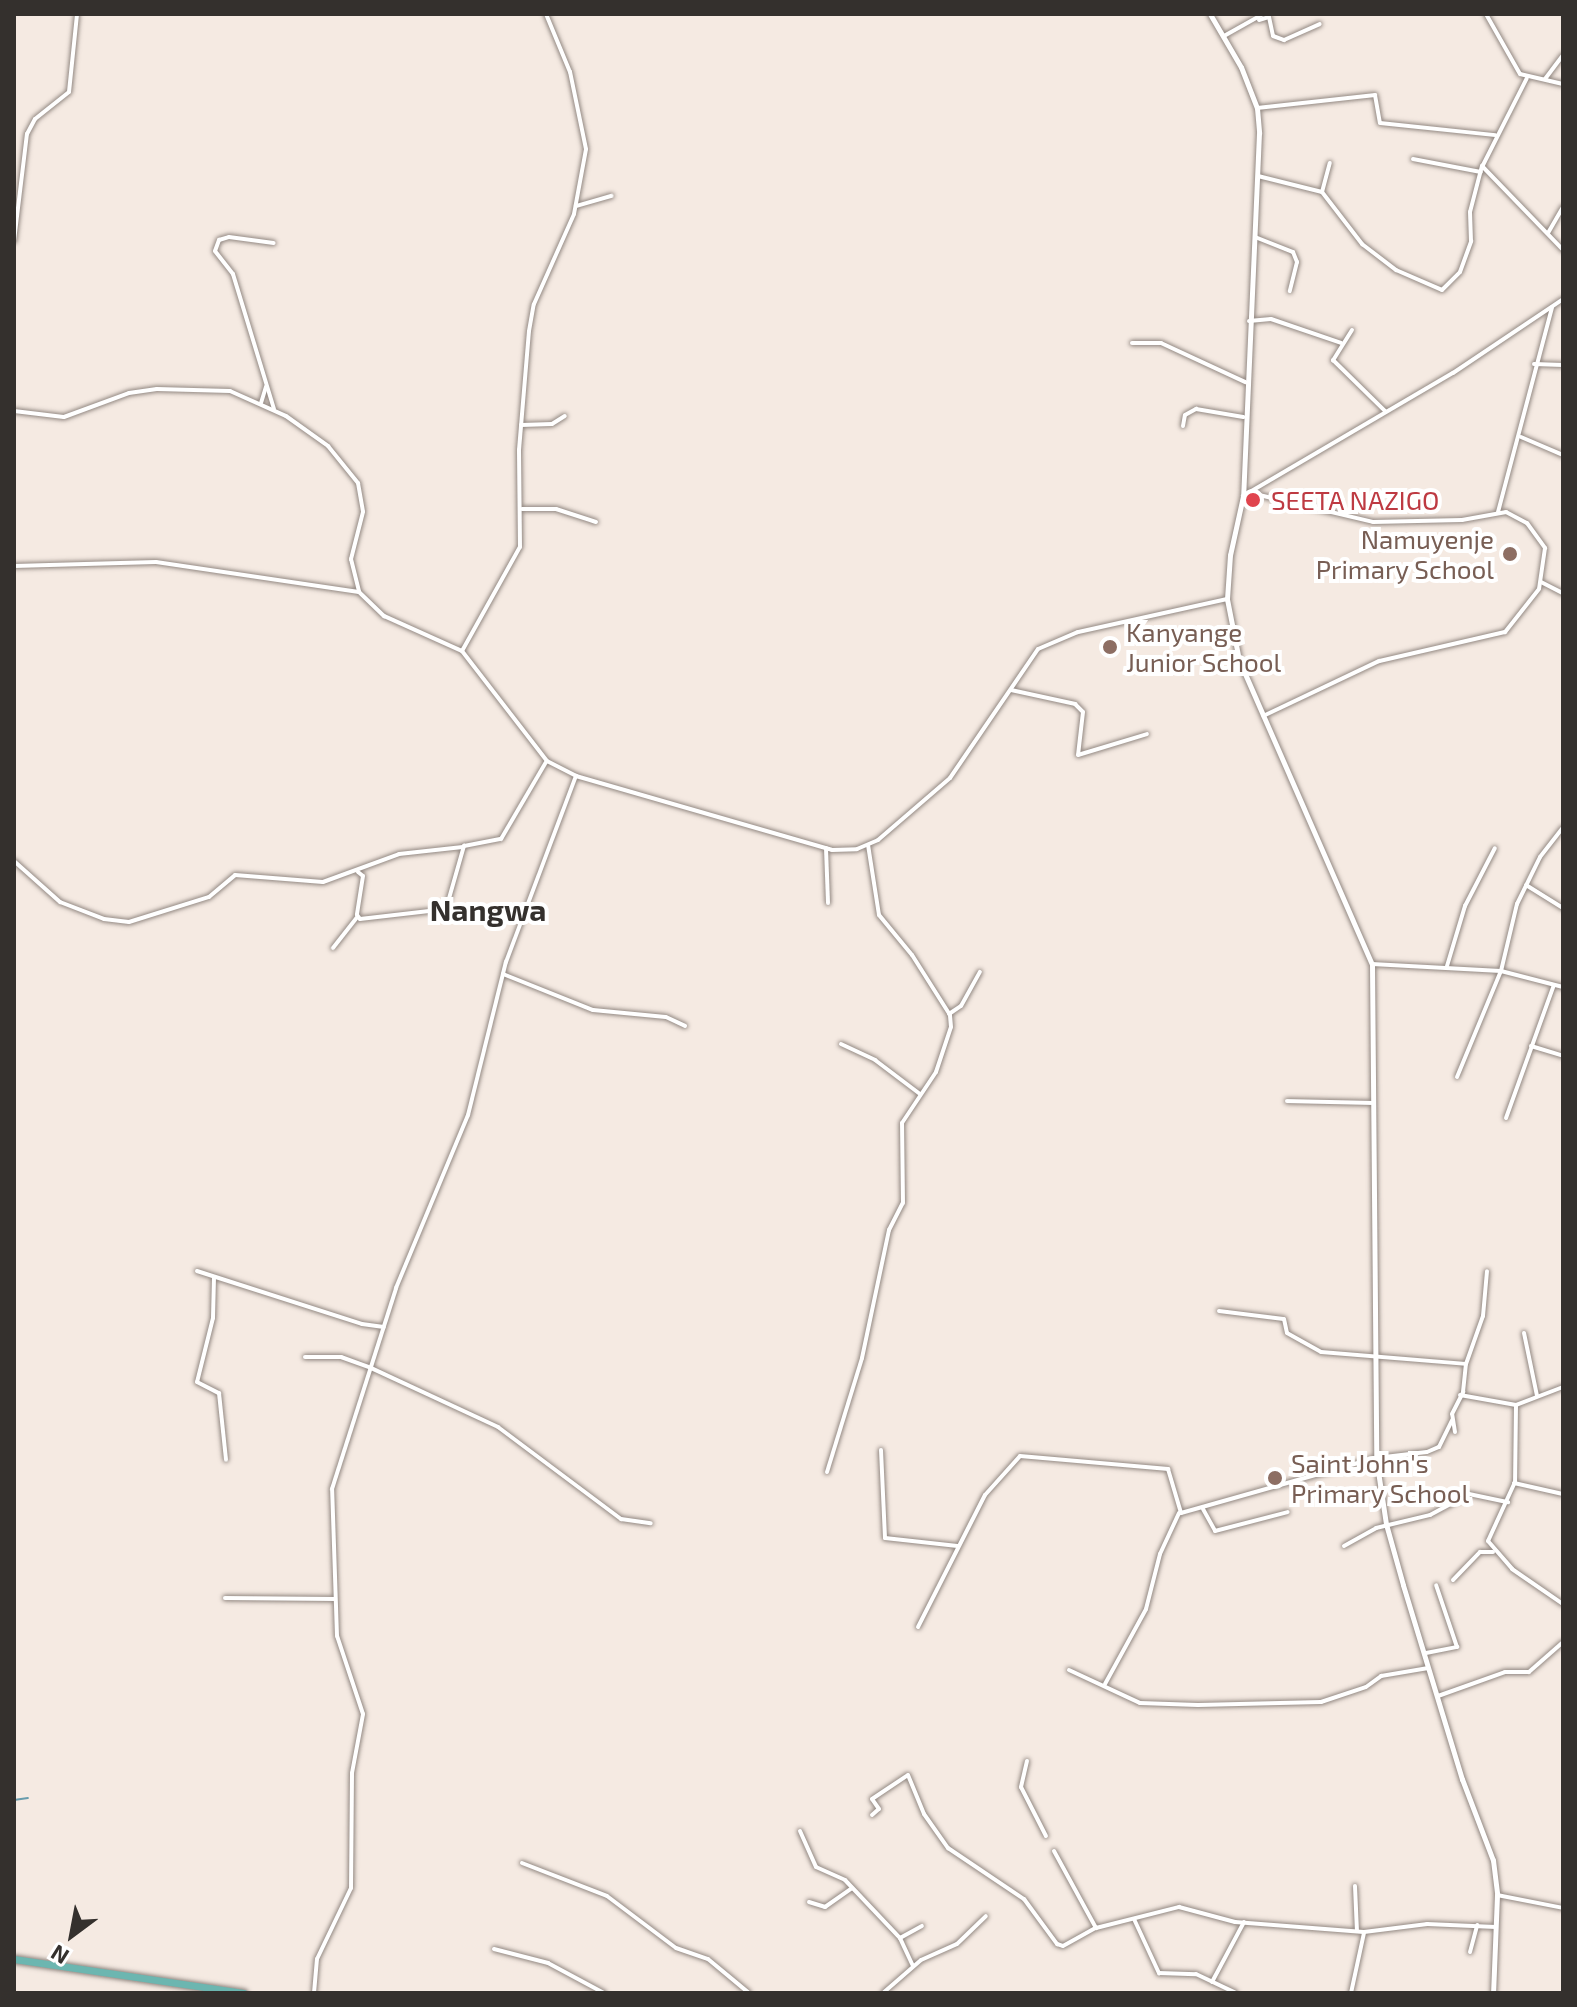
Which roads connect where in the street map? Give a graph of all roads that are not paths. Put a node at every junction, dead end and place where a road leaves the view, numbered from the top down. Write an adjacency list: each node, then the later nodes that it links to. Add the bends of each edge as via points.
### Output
1 (77, 14): 26 (street, via 69,92 35,119 27,134)
2 (546, 14): 22 (street, via 570,72 585,134)
3 (1210, 14): 8 (street)
4 (1263, 14): 6 (street)
5 (1486, 14): 10 (street)
6 (1259, 20): 7 (street, via 1269,17 1273,36 1284,40); 8 (street)
7 (1320, 24)
8 (1224, 36): 13 (street)
9 (1563, 55): 11 (street)
10 (1527, 78): 11 (street); 14 (street)
11 (1544, 80): 12 (street)
12 (1563, 84)
13 (1257, 108): 14 (street, via 1375,95 1380,123); 19 (street)
14 (1495, 135): 17 (street)
15 (1413, 159): 18 (street)
16 (1330, 163): 20 (street)
17 (1482, 166): 18 (street); 24 (street)
18 (1481, 172): 20 (street, via 1460,272 1442,290 1396,270 1362,244)
19 (1258, 176): 20 (street); 25 (street)
20 (1322, 192)
21 (612, 196): 22 (street)
22 (576, 206): 46 (street, via 534,304)
23 (1563, 207): 24 (street)
24 (1548, 233): 28 (street)
25 (1255, 237): 29 (street, via 1293,252 1297,262); 32 (street)
26 (14, 241)
27 (274, 243): 39 (street, via 229,237 221,239 215,251 233,274)
28 (1563, 250)
29 (1290, 291)
30 (1563, 299): 31 (street)
31 (1553, 305): 36 (street); 43 (street, via 1453,373)
32 (1249, 321): 35 (street, via 1271,319); 38 (street)
33 (1352, 330): 35 (street)
34 (1132, 343): 38 (street, via 1161,343)
35 (1341, 343): 43 (street, via 1333,360)
36 (1534, 364): 37 (street); 48 (street)
37 (1563, 365)
38 (1245, 382): 45 (street)
39 (267, 385): 40 (street); 41 (street)
40 (261, 403): 41 (street); 42 (street, via 230,391 157,389 129,393 64,417)
41 (274, 409): 57 (street, via 328,446 358,483 363,512 351,559)
42 (14, 411)
43 (1385, 411): 50 (street, via 1279,472)
44 (565, 416): 46 (street, via 552,424)
45 (1243, 417): 47 (street, via 1196,409 1185,415); 51 (street)
46 (521, 425): 52 (street)
47 (1183, 426)
48 (1521, 437): 49 (street); 53 (street)
49 (1563, 455)
50 (1255, 494): 51 (street); 53 (street, via 1373,522 1462,520)
51 (1243, 496): 59 (street)
52 (522, 509): 54 (street, via 556,509); 60 (street, via 517,557)
53 (1498, 512): 56 (street, via 1521,518 1545,548)
54 (596, 522)
55 (14, 566): 57 (street, via 156,562)
56 (1541, 582): 58 (street); 62 (street, via 1532,604 1505,632 1379,661)
57 (359, 592): 60 (street, via 384,616)
58 (1563, 593)
59 (1227, 599): 61 (street, via 1056,640 1030,656); 62 (street, via 1239,660)
60 (462, 651): 64 (street)
61 (1011, 690): 63 (street, via 1075,704 1083,712 1078,755); 67 (street, via 958,771)
62 (1263, 716): 78 (street)
63 (1147, 734)
64 (547, 761): 65 (street); 68 (street, via 501,839)
65 (576, 776): 69 (street); 82 (street)
66 (1563, 828): 73 (street)
67 (868, 845): 69 (street, via 849,851); 85 (street, via 879,915)
68 (463, 847): 72 (street, via 419,849); 76 (street, via 446,909)
69 (826, 848): 74 (street)
70 (1495, 848): 79 (street, via 1465,906)
71 (14, 861): 72 (street, via 52,897 122,922 155,917 209,897 235,875 323,882)
72 (358, 872): 76 (street, via 363,876)
73 (1526, 885): 75 (street); 80 (street)
74 (828, 903)
75 (1563, 908)
76 (357, 917): 77 (street)
77 (333, 948)
78 (1372, 964): 79 (street); 93 (street)
79 (1447, 966): 80 (street)
80 (1501, 971): 83 (street); 90 (street)
81 (980, 972): 85 (street, via 961,1006)
82 (503, 974): 86 (street, via 593,1010 666,1017); 99 (street, via 468,1115)
83 (1554, 985): 84 (street); 88 (street)
84 (1563, 987)
85 (949, 1014): 91 (street, via 948,1039 938,1067)
86 (685, 1026)
87 (841, 1044): 91 (street, via 875,1060)
88 (1531, 1046): 89 (street); 94 (street)
89 (1563, 1056)
90 (1457, 1077)
91 (920, 1094): 114 (street, via 902,1123 903,1203 889,1230 862,1358)
92 (1287, 1101): 93 (street)
93 (1372, 1103): 102 (street)
94 (1506, 1118)
95 (197, 1271): 97 (street)
96 (1487, 1271): 103 (street, via 1483,1316)
97 (214, 1277): 99 (street); 113 (street, via 213,1318 197,1382 219,1393)
98 (1219, 1311): 102 (street, via 1284,1319 1287,1333 1319,1352)
99 (384, 1327): 104 (street)
100 (1524, 1333): 107 (street)
101 (305, 1357): 104 (street, via 341,1357)
102 (1374, 1358): 103 (street); 112 (street)
103 (1466, 1364): 106 (street)
104 (371, 1368): 121 (street, via 498,1427 621,1519); 129 (street, via 332,1489)
105 (1563, 1387): 107 (street)
106 (1460, 1395): 108 (street); 109 (street)
107 (1537, 1396): 108 (street)
108 (1516, 1405): 115 (street)
109 (1452, 1420): 110 (street); 112 (street, via 1439,1447)
110 (1455, 1432)
111 (881, 1450): 123 (street, via 885,1538)
112 (1376, 1458): 118 (street); 122 (street)
113 (226, 1460)
114 (827, 1472)
115 (1514, 1483): 116 (street); 117 (street)
116 (1563, 1494)
117 (1508, 1502): 122 (street, via 1469,1494); 125 (street, via 1488,1538)
118 (1203, 1509): 119 (street, via 1215,1531); 120 (street)
119 (1288, 1512)
120 (1179, 1513): 123 (street, via 1168,1469 1020,1456 998,1475); 136 (street, via 1160,1554 1146,1609)
121 (651, 1523)
122 (1388, 1529): 124 (street, via 1376,1528); 133 (street)
123 (958, 1546): 131 (street)
124 (1344, 1546)
125 (1493, 1552): 126 (street, via 1480,1552); 130 (street)
126 (1453, 1580)
127 (1436, 1585): 133 (street, via 1457,1647)
128 (225, 1598): 129 (street)
129 (334, 1599): 166 (street, via 341,1655 363,1714 352,1773 351,1888 317,1959)
130 (1563, 1604)
131 (918, 1627)
132 (1563, 1642): 137 (street, via 1529,1672 1505,1672)
133 (1426, 1653): 134 (street)
134 (1430, 1667): 136 (street, via 1381,1676 1366,1687 1321,1702 1148,1704); 137 (street)
135 (1069, 1670): 136 (street)
136 (1105, 1684)
137 (1438, 1696): 146 (street, via 1493,1860)
138 (1027, 1761): 141 (street, via 1021,1787)
139 (872, 1815): 155 (street, via 879,1809 872,1799 908,1775 924,1814 948,1848 1024,1899 1059,1946)
140 (800, 1831): 145 (street, via 816,1867 845,1880)
141 (1046, 1836)
142 (1054, 1851): 155 (street)
143 (522, 1863): 168 (street, via 607,1896 676,1948 708,1959)
144 (1355, 1886): 156 (street)
145 (851, 1889): 147 (street, via 825,1907); 158 (street)
146 (1497, 1895): 148 (street); 154 (street)
147 (809, 1902)
148 (1563, 1908)
149 (986, 1916): 162 (street, via 957,1944)
150 (1133, 1919): 151 (street, via 1158,1908 1189,1907); 155 (street); 163 (street, via 1159,1973 1196,1974)
151 (1244, 1922): 156 (street); 163 (street)
152 (1477, 1925): 154 (street); 157 (street, via 1427,1924); 160 (street)
153 (922, 1926): 158 (street)
154 (1496, 1927): 172 (street)
155 (1096, 1928)
156 (1357, 1931): 157 (street)
157 (1364, 1932): 171 (street)
158 (900, 1938): 162 (street)
159 (494, 1949): 167 (street, via 548,1963)
160 (1470, 1952)
161 (14, 1959): 164 (highway)
162 (913, 1966): 169 (street)
163 (1212, 1982): 170 (street)
164 (230, 1992): 165 (highway)
165 (244, 1993)
166 (314, 1993)
167 (604, 1993)
168 (749, 1993)
169 (883, 1993)
170 (1236, 1993)
171 (1351, 1993)
172 (1493, 1993)

